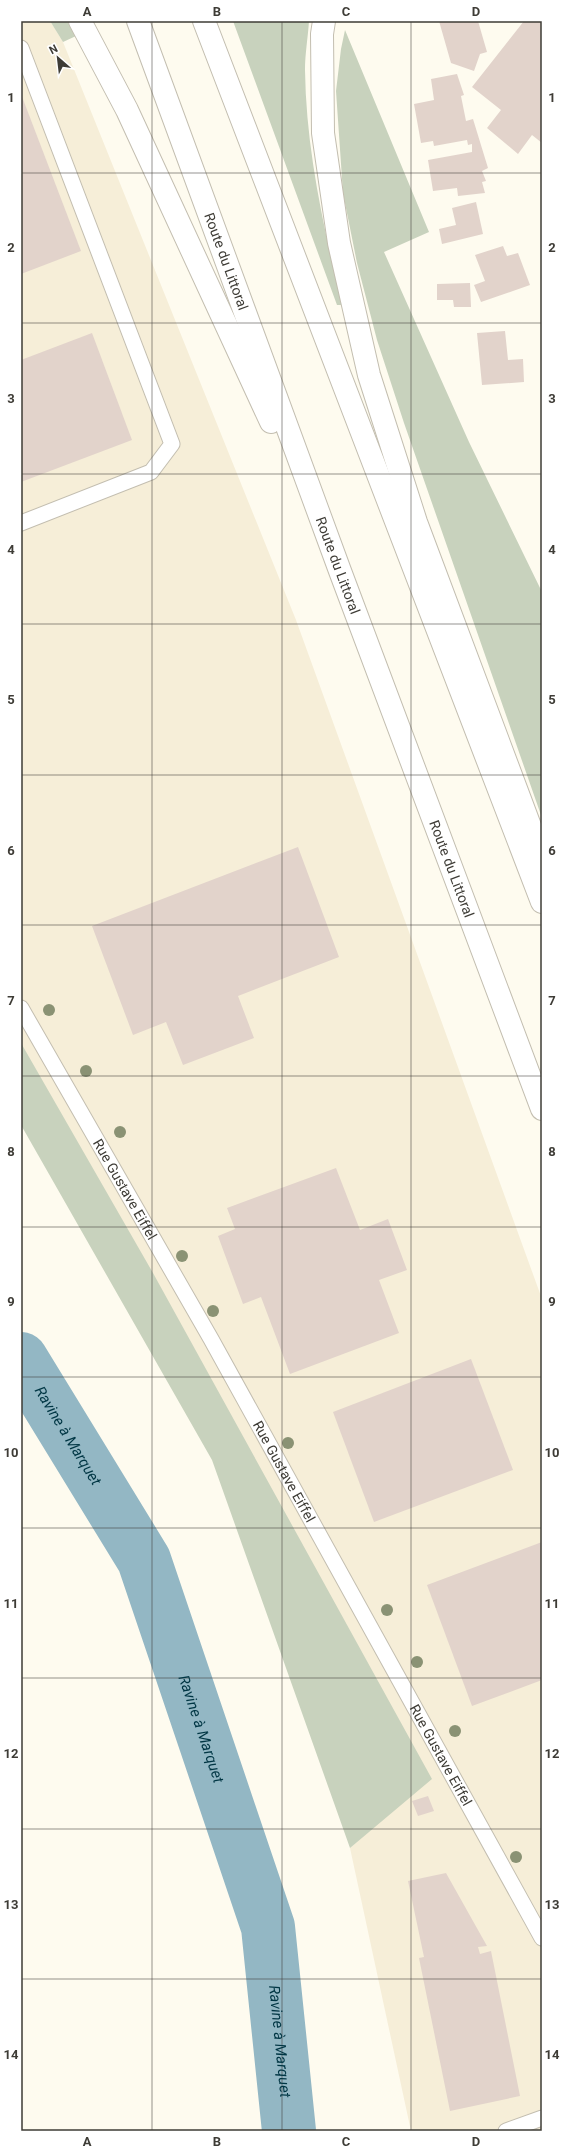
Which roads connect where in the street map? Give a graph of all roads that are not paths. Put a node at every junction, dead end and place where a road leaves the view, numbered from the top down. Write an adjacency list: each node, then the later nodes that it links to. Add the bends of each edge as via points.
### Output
1 (80, 21): 7 (highway, via 127,110)
2 (138, 21): 7 (highway, Route du Littoral)
3 (204, 21): 9 (highway)
4 (324, 21): 8 (highway, via 323,133 339,243 369,375 416,522)
5 (21, 48): 6 (lane, via 172,444 152,472)
6 (21, 523)
7 (340, 571): 11 (highway, Route du Littoral)
8 (542, 858)
9 (542, 902)
10 (21, 1008): 12 (lane, Rue Gustave Eiffel, via 211,1339)
11 (542, 1109)
12 (542, 1938)
13 (542, 2118): 14 (lane)
14 (506, 2131)

